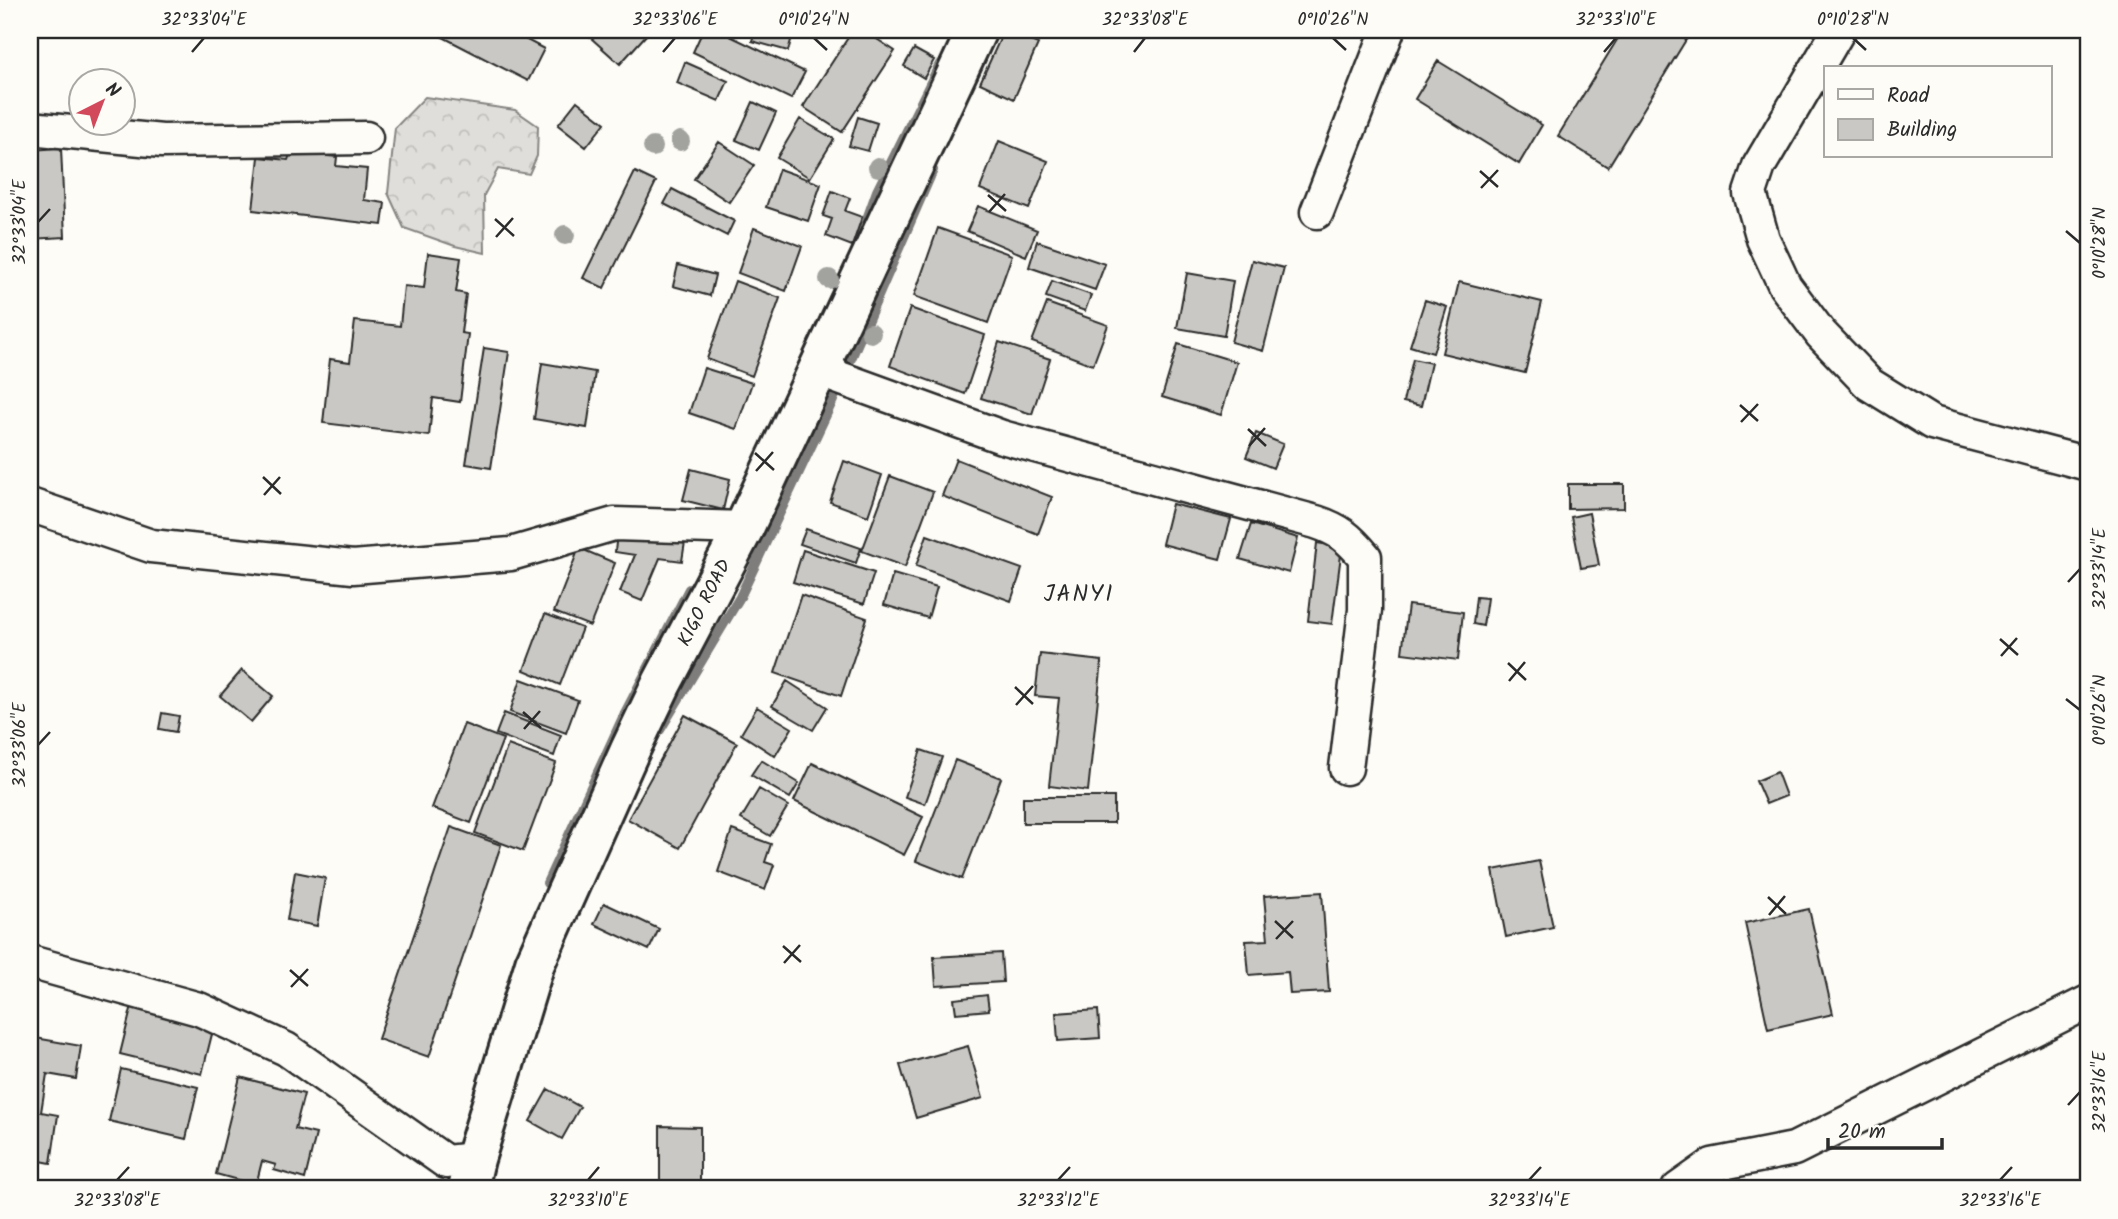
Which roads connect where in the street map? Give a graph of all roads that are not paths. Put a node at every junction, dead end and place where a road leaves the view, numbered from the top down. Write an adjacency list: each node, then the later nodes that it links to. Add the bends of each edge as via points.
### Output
1 (977, 30): 7 (street, KIGO ROAD)
2 (1388, 30): 6 (street)
3 (1839, 30): 8 (street, via 1759,166 1750,193 1763,239 1785,286 1821,334 1869,384 1932,423)
4 (30, 128): 5 (street, via 162,141)
5 (366, 138)
6 (1317, 212)
7 (824, 355): 10 (street, KIGO ROAD); 11 (street, via 834,376 1002,437 1316,522 1349,538 1365,557 1365,610)
8 (2088, 464)
9 (30, 505): 10 (street, via 151,546 353,567 511,554 614,524)
10 (744, 528): 14 (street, KIGO ROAD, via 662,683 535,963)
11 (1346, 768)
12 (30, 962): 14 (street, via 199,1009 286,1049 446,1162)
13 (2088, 1002): 15 (street, via 1794,1149 1712,1165)
14 (472, 1174)
15 (1678, 1189)

